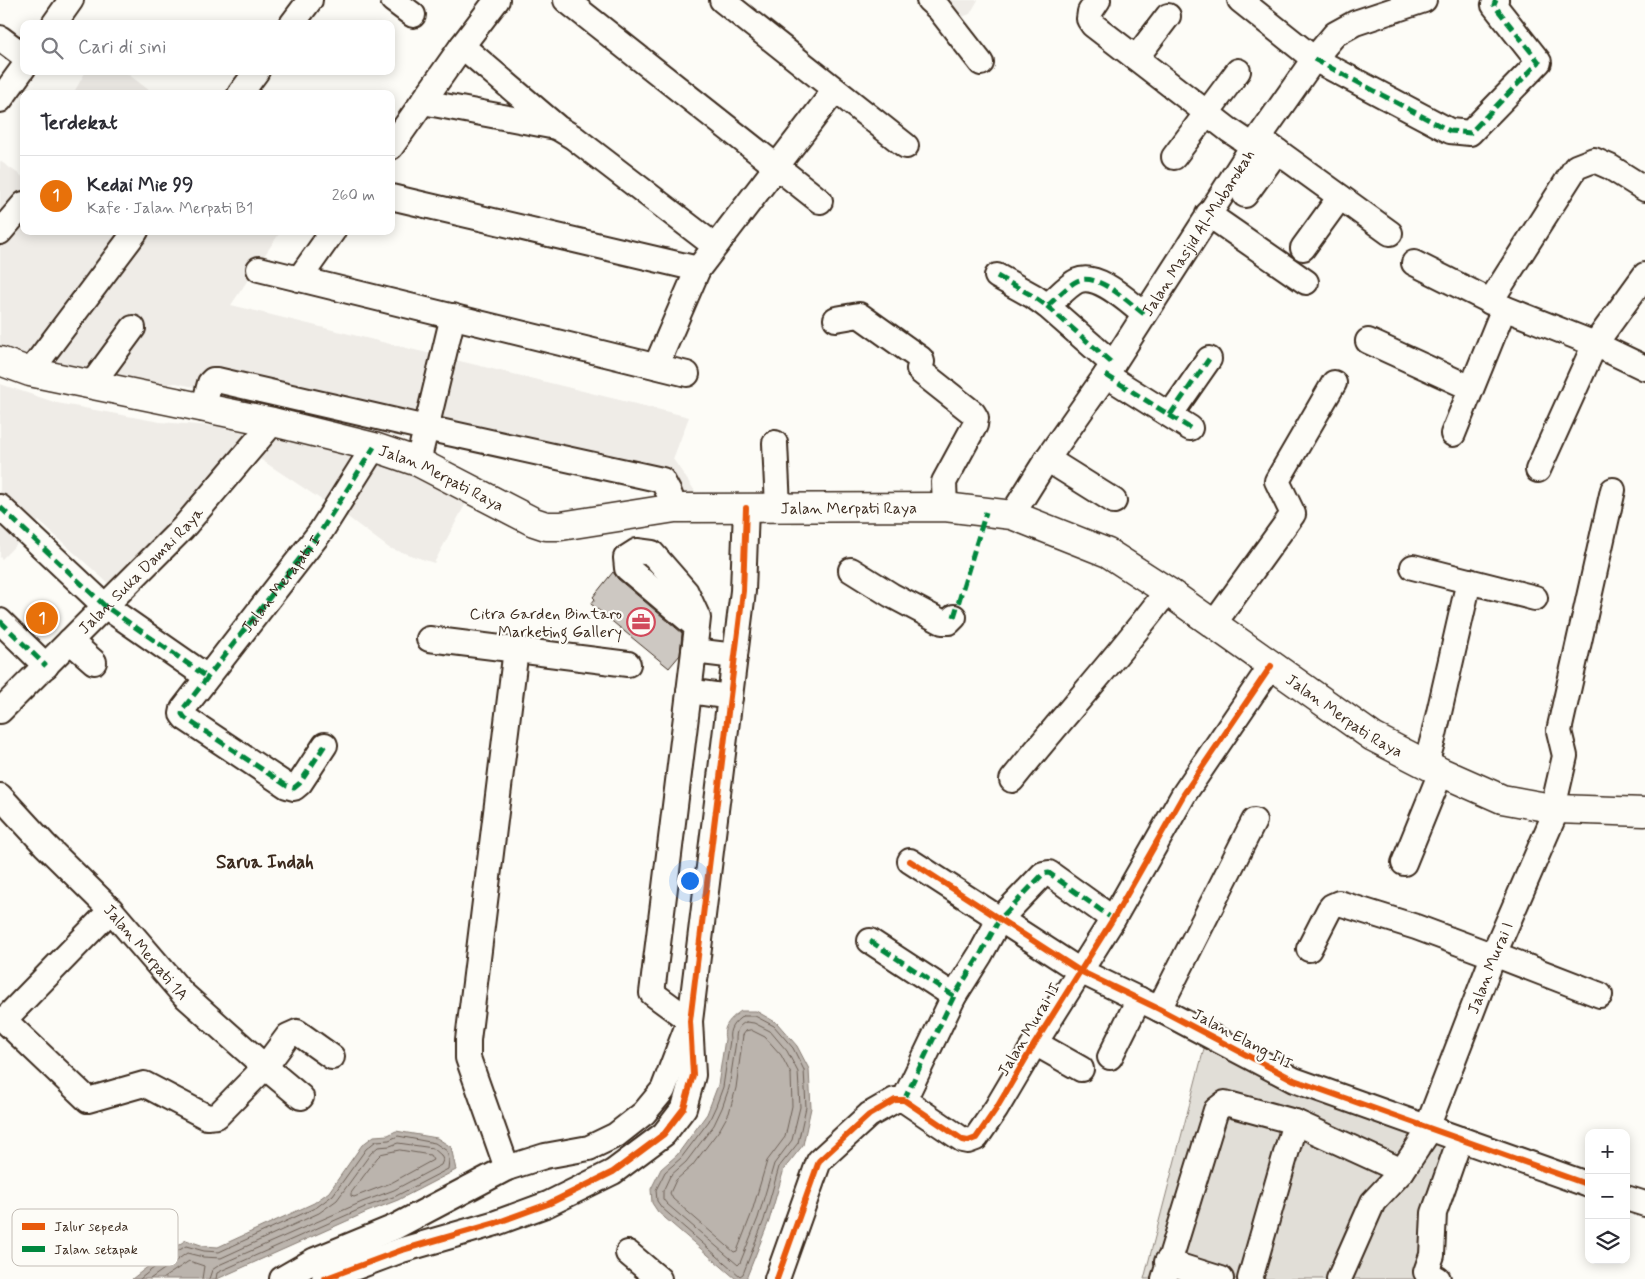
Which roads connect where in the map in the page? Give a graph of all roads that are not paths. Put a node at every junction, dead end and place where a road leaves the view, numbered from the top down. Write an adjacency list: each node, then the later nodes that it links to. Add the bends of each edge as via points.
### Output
1 (71, 0): 14 (street)
2 (310, 0): 15 (street)
3 (393, 0): 12 (street)
4 (497, 0): 17 (street)
5 (566, 0): 35 (street)
6 (722, 0): 26 (street)
7 (929, 0): 21 (street)
8 (1098, 0): 19 (street, via 1089,19)
9 (1496, 0): 20 (street, via 1494,5 1539,62 1470,133 1450,131)
10 (1420, 1): 20 (street, Jalan Masjid Al-Mubarokah, via 1355,23 1336,34)
11 (1256, 5): 20 (street)
12 (413, 15)
13 (1168, 16): 19 (street)
14 (57, 20)
15 (295, 20)
16 (0, 38): 18 (street)
17 (462, 46): 28 (street); 30 (street)
18 (20, 53)
19 (1136, 58): 29 (street)
20 (1314, 59): 32 (street, Jalan Masjid Al-Mubarokah)
21 (981, 63)
22 (1238, 71): 29 (street)
23 (20, 72): 27 (street)
24 (254, 75): 25 (street)
25 (243, 90)
26 (835, 90): 33 (street); 35 (street)
27 (0, 100)
28 (423, 102): 30 (street); 31 (street)
29 (1207, 113): 32 (street); 34 (street)
30 (558, 128): 47 (street)
31 (395, 141)
32 (1263, 145): 37 (street); 38 (street); 42 (street, Jalan Masjid Al-Mubarokah)
33 (906, 146)
34 (1174, 157)
35 (777, 166): 40 (street); 47 (street)
36 (1645, 189): 56 (street, via 1610,166 1594,160 1576,167)
37 (1245, 195)
38 (1340, 197): 44 (street); 48 (street)
39 (395, 198): 51 (street)
40 (820, 201)
41 (20, 209): 43 (street)
42 (1208, 214): 55 (street); 58 (street, Jalan Masjid Al-Mubarokah)
43 (0, 232)
44 (1390, 233)
45 (133, 235): 69 (street)
46 (330, 235): 54 (street)
47 (715, 246): 51 (street)
48 (1303, 248)
49 (1414, 263): 56 (street)
50 (259, 269): 54 (street)
51 (698, 269): 66 (street)
52 (1645, 275): 63 (street)
53 (997, 276): 57 (street)
54 (299, 279): 59 (street)
55 (1306, 282)
56 (1497, 305): 63 (street); 73 (street)
57 (1047, 306): 58 (street, via 1076,281 1090,278); 68 (street)
58 (1144, 314): 68 (street, Jalan Masjid Al-Mubarokah)
59 (454, 316): 66 (street); 77 (street)
60 (836, 319): 88 (street, via 862,317 921,359 920,372 976,418 944,482)
61 (133, 328): 72 (street)
62 (1368, 341): 73 (street)
63 (1595, 344): 67 (street); 84 (street)
64 (1209, 359): 75 (street)
65 (0, 361): 69 (main road, Jalan Merpati Raya)
66 (656, 366): 70 (street)
67 (1645, 368)
68 (1109, 370): 75 (street); 82 (street, Jalan Masjid Al-Mubarokah)
69 (30, 372): 72 (main road, Jalan Merpati Raya)
70 (687, 374)
71 (1334, 383): 101 (street, via 1277,480 1293,514)
72 (88, 385): 74 (main road, Jalan Merpati Raya)
73 (1471, 388): 79 (street)
74 (203, 408): 76 (main road, Jalan Merpati Raya); 77 (street, via 210,383 217,380)
75 (1170, 415): 78 (street)
76 (273, 422): 81 (main road, Jalan Merpati Raya); 98 (street, Jalan Suka Damai Raya, via 183,528)
77 (426, 428): 83 (street); 90 (street, via 662,480)
78 (1190, 428)
79 (1453, 434)
80 (775, 443): 87 (street)
81 (374, 447): 83 (main road, Jalan Merpati Raya); 112 (street, Jalan Merapati I, via 321,531)
82 (1048, 459): 86 (street); 92 (street, Jalan Masjid Al-Mubarokah)
83 (418, 462): 90 (main road, Jalan Merpati Raya, via 546,526)
84 (1538, 470)
85 (1613, 490): 120 (street, Jalan Murai I, via 1559,731 1565,756)
86 (1114, 501)
87 (778, 507): 88 (main road, Jalan Merpati Raya); 91 (main road, Jalan Merpati Raya)
88 (945, 507): 92 (main road, Jalan Merpati Raya)
89 (0, 508): 98 (street)
90 (675, 508): 91 (main road, Jalan Merpati Raya)
91 (746, 508): 107 (street, via 743,591)
92 (1012, 515): 96 (main road, Jalan Merpati Raya, via 1108,553)
93 (1413, 567): 95 (street)
94 (852, 570): 99 (street, via 942,622 949,622)
95 (1469, 581): 97 (street); 117 (street, via 1433,739)
96 (1167, 591): 101 (main road, Jalan Merpati Raya); 118 (street)
97 (1535, 598)
98 (105, 606): 104 (street, Jalan Suka Damai Raya); 112 (street)
99 (954, 617)
100 (0, 621): 110 (street)
101 (1213, 625): 111 (main road, Jalan Merpati Raya)
102 (697, 627): 106 (street)
103 (429, 638): 105 (street)
104 (70, 641): 108 (street); 110 (street, Jalan Suka Damai Raya)
105 (516, 650): 109 (street); 148 (street, via 468,1040 468,1058)
106 (694, 651): 107 (street); 113 (street)
107 (735, 656): 114 (street)
108 (94, 662)
109 (628, 664)
110 (46, 666): 115 (street, Jalan Suka Damai Raya)
111 (1271, 666): 117 (main road, Jalan Merpati Raya, via 1372,736); 126 (street, Jalan Murai II, via 1184,794)
112 (207, 677): 116 (street, Jalan Merapati I, via 182,714 287,786 294,788 300,783)
113 (689, 691): 114 (street); 135 (street, via 652,993)
114 (730, 697): 135 (street)
115 (0, 711)
116 (324, 745)
117 (1434, 768): 120 (main road, Jalan Merpati Raya, via 1502,799); 124 (street)
118 (1012, 780)
119 (0, 796): 125 (street, Jalan Merpati 1A)
120 (1555, 808): 121 (main road, Jalan Merpati Raya); 130 (street, Jalan Murai I)
121 (1645, 812)
122 (1254, 821): 134 (street)
123 (910, 861): 127 (street, Jalan Elang III)
124 (1404, 863)
125 (111, 910): 139 (street, Jalan Merpati 1A, via 183,994); 139 (street, via 4,1020 88,1100 144,1084 207,1117 217,1116)
126 (1112, 919): 127 (street, via 1049,873 1043,874); 131 (street, Jalan Murai II)
127 (999, 920): 131 (street, Jalan Elang III); 133 (street)
128 (870, 941): 133 (street)
129 (1309, 949): 130 (street, via 1329,910 1339,903)
130 (1494, 955): 132 (street); 145 (street, Jalan Murai I)
131 (1080, 971): 134 (street, Jalan Elang III); 136 (street, Jalan Murai II)
132 (1600, 995)
133 (954, 996): 142 (street)
134 (1149, 1004): 138 (street); 145 (street, Jalan Elang III, via 1294,1080)
135 (690, 1021): 143 (street, via 663,1090); 146 (street, via 693,1075 684,1108)
136 (1035, 1043): 140 (street); 142 (street, Jalan Murai II, via 996,1109 972,1140 963,1140)
137 (332, 1056): 139 (street, via 297,1032 288,1036)
138 (1110, 1057)
139 (265, 1067): 141 (street, Jalan Merpati 1A)
140 (1081, 1069)
141 (301, 1097)
142 (904, 1100): 161 (street, via 895,1100 869,1115 819,1161)
143 (644, 1113): 146 (street); 148 (street, via 616,1136 589,1148 545,1156)
144 (1295, 1122): 149 (street); 156 (street, via 1224,1103 1216,1110); 163 (street)
145 (1428, 1129): 147 (street, Jalan Elang III); 149 (street, Jalan Murai I)
146 (664, 1134): 154 (street, via 613,1172 548,1204)
147 (1460, 1140): 150 (street, Jalan Elang III); 157 (street, via 1434,1213)
148 (507, 1168): 153 (street)
149 (1402, 1171): 164 (street, Jalan Murai I, via 1373,1202)
150 (1585, 1184)
151 (1630, 1199): 152 (street)
152 (1645, 1204)
153 (395, 1227): 154 (street); 158 (street, via 315,1260)
154 (402, 1250): 159 (street)
155 (628, 1253): 160 (street)
156 (1166, 1270): 162 (street)
157 (1428, 1277)
158 (282, 1279)
159 (324, 1279)
160 (659, 1279)
161 (777, 1279)
162 (1221, 1279)
163 (1250, 1279)
164 (1339, 1279)

